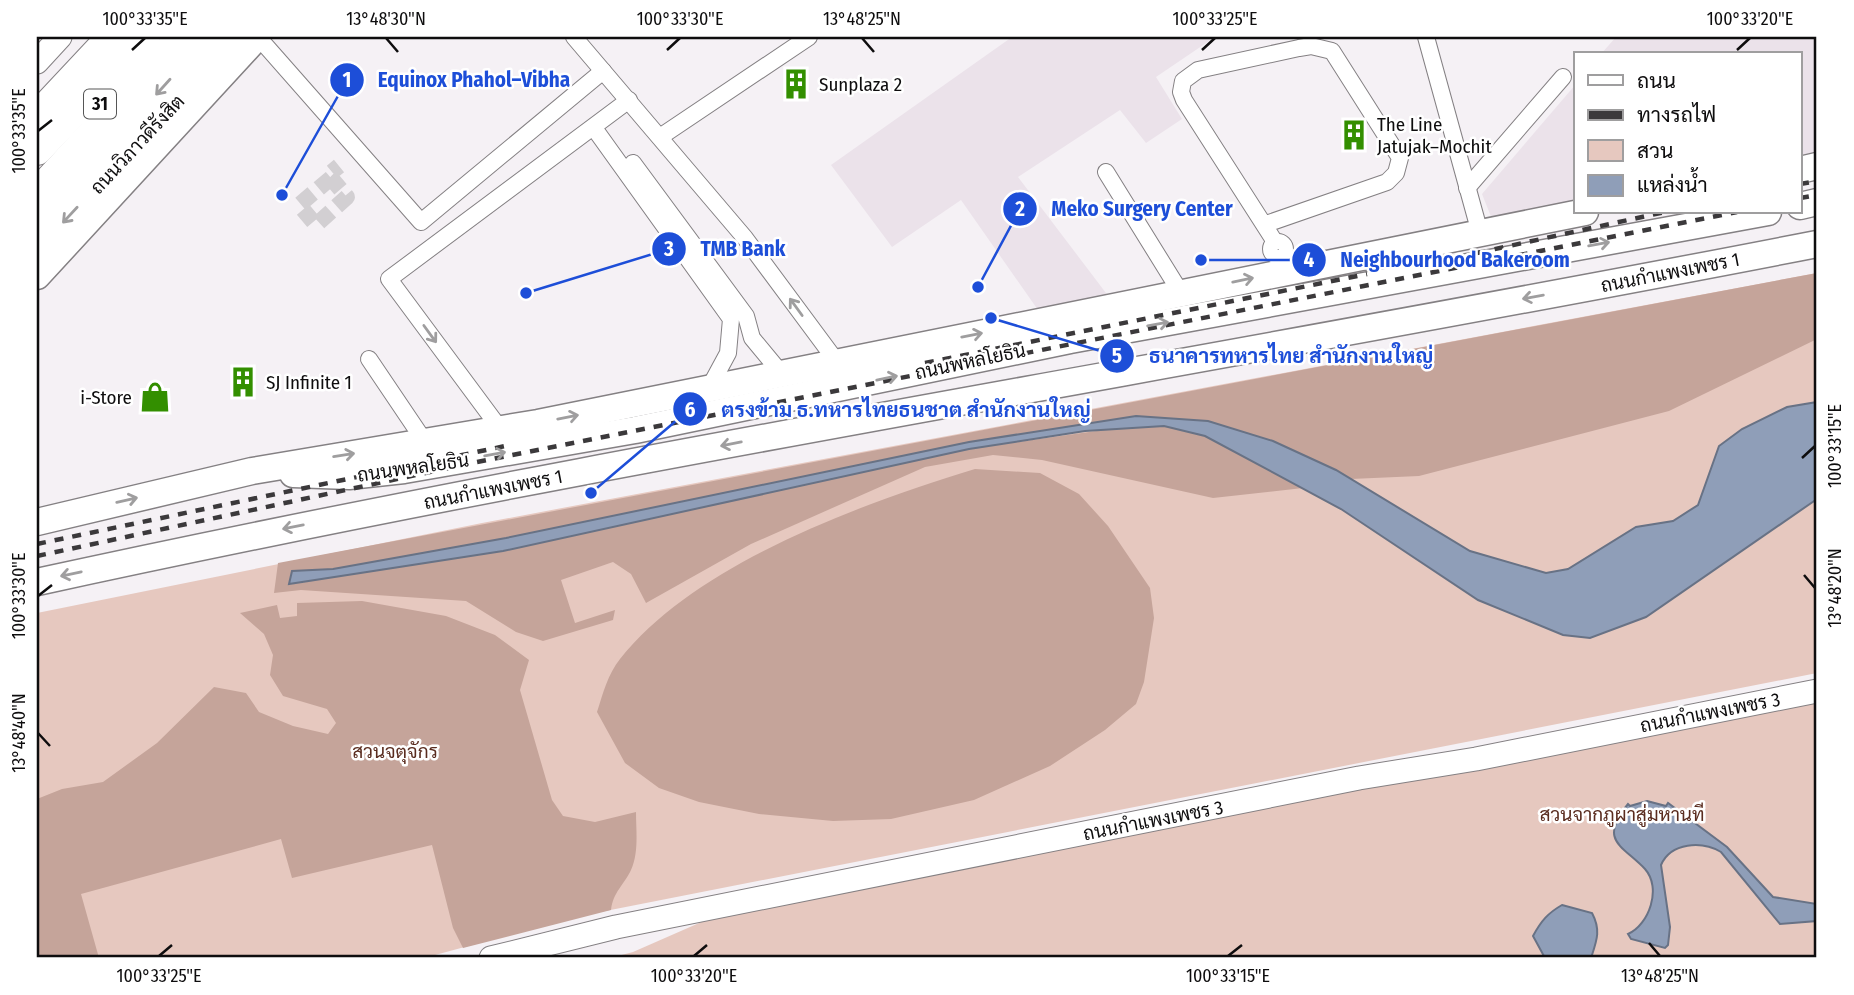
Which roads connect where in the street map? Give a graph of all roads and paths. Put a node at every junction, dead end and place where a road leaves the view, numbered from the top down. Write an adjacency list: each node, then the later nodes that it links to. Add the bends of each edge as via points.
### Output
1 (60, 37): 13 (street)
2 (112, 37): 17 (highway, 31)
3 (123, 37): 19 (highway, 31)
4 (145, 37): 21 (highway, 31)
5 (164, 37): 22 (highway, 31)
6 (182, 37): 25 (highway)
7 (209, 37): 29 (main road, one-way to 29)
8 (236, 37): 32 (street, ถนนวิภาวดีรังสิต, one-way to 32)
9 (257, 37): 14 (street, via 421,222); 34 (main road)
10 (574, 37): 14 (street)
11 (809, 37): 20 (street)
12 (1426, 37): 24 (street)
13 (37, 62)
14 (603, 71): 16 (street)
15 (1563, 77): 24 (street)
16 (629, 100): 18 (street); 20 (street)
17 (37, 117)
18 (598, 125): 37 (street, via 746,316); 38 (street, via 732,319); 44 (street, one-way to 44, via 389,279)
19 (37, 128)
20 (660, 137): 41 (street, one-way to 20, via 745,238)
21 (37, 150)
22 (37, 172)
23 (1106, 172): 35 (street)
24 (1467, 188): 30 (street)
25 (37, 194)
26 (1575, 214): 30 (main road, ถนนพหลโยธิน)
27 (1757, 214): 39 (main road, ถนนพหลโยธิน, one-way to 27)
28 (1266, 224): 28 (street, via 1387,182 1399,169 1400,158 1332,51 1300,48 1198,69 1183,81 1184,100); 33 (street)
29 (37, 225)
30 (1480, 233): 33 (main road, ถนนพหลโยธิน)
31 (1817, 244): 48 (main road, ถนนกำแพงเพชร 1, one-way to 48, via 267,532)
32 (37, 250)
33 (1279, 257): 35 (main road, ถนนพหลโยธิน, one-way to 33)
34 (37, 276)
35 (1181, 293): 36 (main road, ถนนพหลโยธิน)
36 (1047, 320): 39 (main road); 41 (main road, ถนนพหลโยธิน, one-way to 36)
37 (752, 338): 38 (street, via 741,331); 42 (street)
38 (731, 340): 43 (street)
39 (990, 356): 46 (main road, ถนนพหลโยธิน, one-way to 39, via 326,476 404,470 635,430)
40 (369, 359): 45 (street)
41 (836, 362): 42 (main road, ถนนพหลโยธิน)
42 (781, 373): 43 (main road, ถนนพหลโยธิน)
43 (709, 390): 44 (main road, ถนนพหลโยธิน, one-way to 43)
44 (501, 430): 45 (main road, ถนนพหลโยธิน)
45 (425, 442): 46 (main road, ถนนพหลโยธิน, one-way to 45)
46 (252, 471): 47 (main road, ถนนพหลโยธิน, one-way to 46)
47 (37, 522)
48 (37, 582)
49 (1817, 691): 50 (street, ถนนกำแพงเพชร 3, via 1359,778 630,925)
50 (491, 958)

